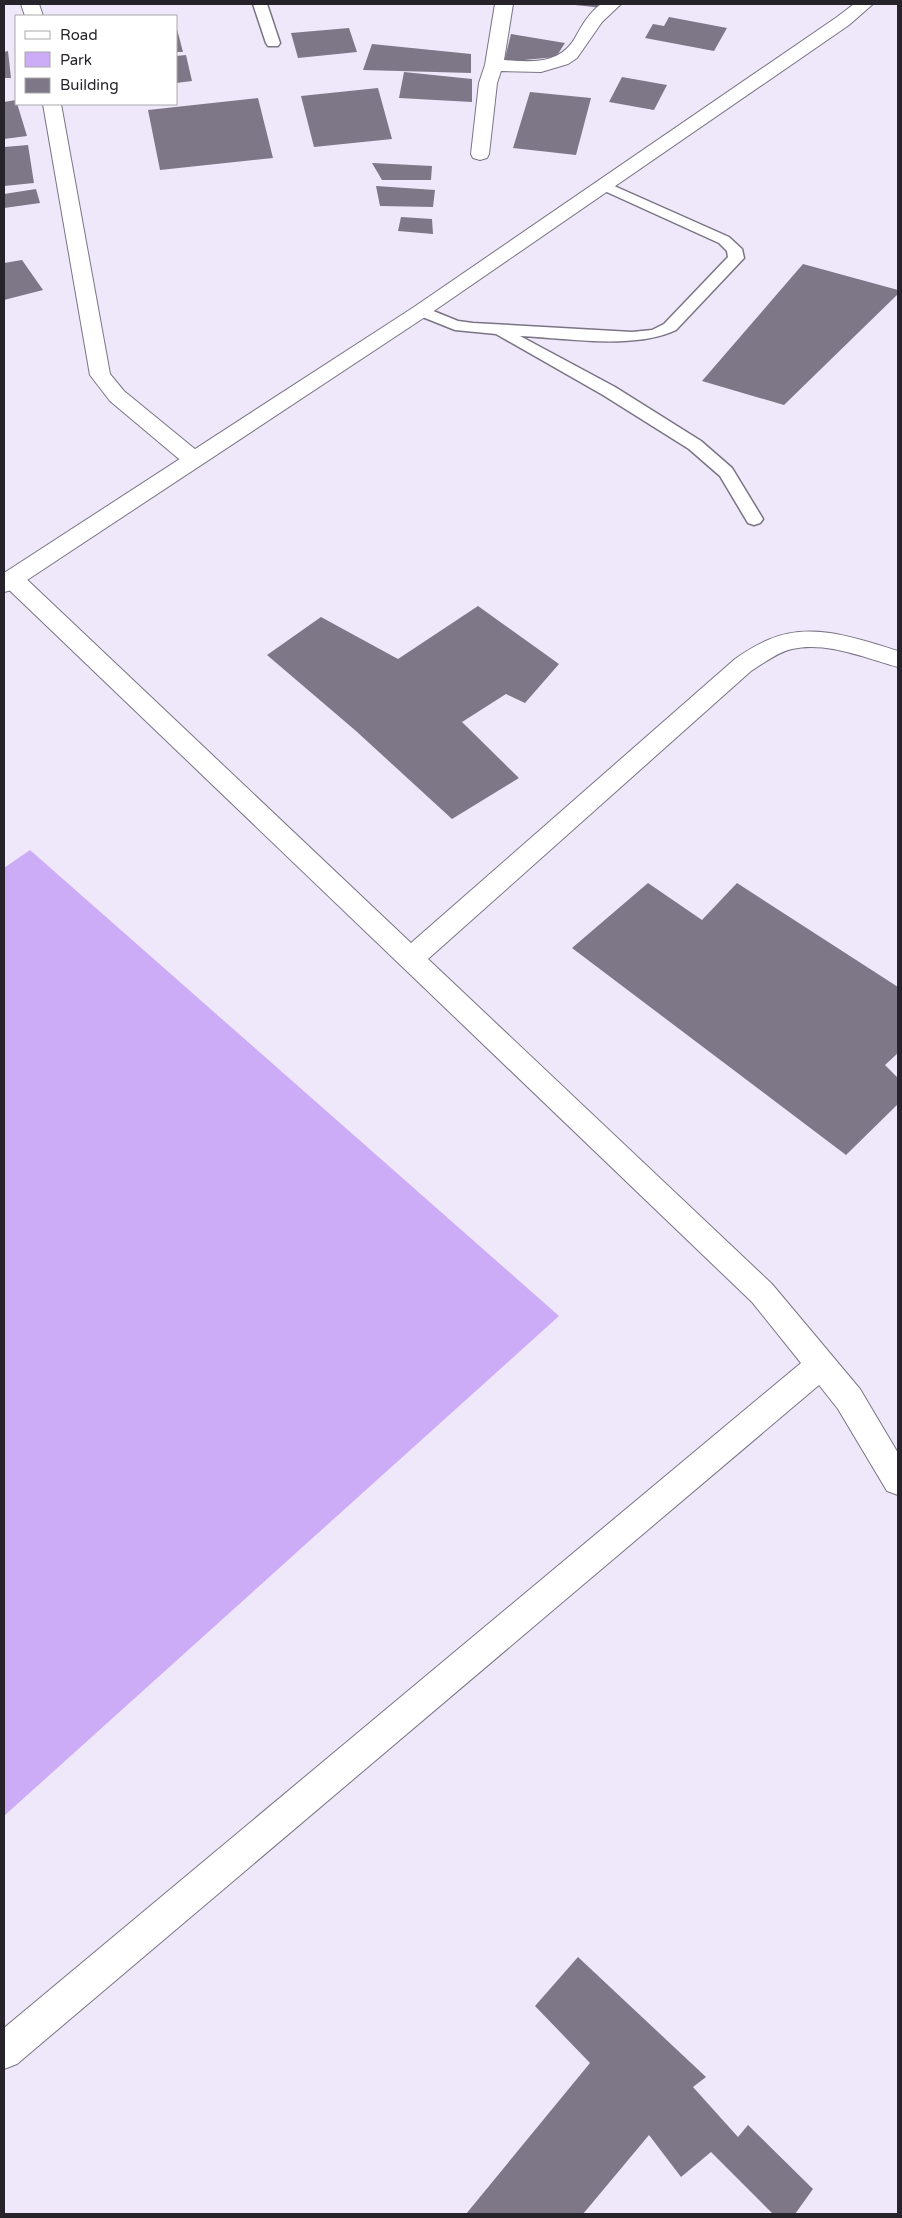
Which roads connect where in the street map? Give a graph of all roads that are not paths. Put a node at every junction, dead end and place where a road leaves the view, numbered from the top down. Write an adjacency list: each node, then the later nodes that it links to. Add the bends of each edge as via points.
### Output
1 (260, 4): 5 (lane)
2 (504, 4): 6 (street)
3 (612, 4): 6 (street, via 594,17 579,45 560,63 545,66)
4 (864, 4): 9 (street)
5 (272, 43)
6 (494, 65): 8 (street, via 488,83)
7 (52, 105): 12 (street, via 100,375 117,396)
8 (480, 154)
9 (603, 185): 10 (street); 11 (lane, via 724,240 734,249 736,258 670,327 656,334 632,337)
10 (421, 311): 11 (lane, via 455,325); 12 (street)
11 (497, 329): 13 (lane, via 609,391 695,445 726,472)
12 (193, 459): 14 (street)
13 (754, 519)
14 (8, 581): 16 (street)
15 (898, 659): 16 (street, via 846,644 808,639 778,644 743,665)
16 (411, 958): 17 (street, via 762,1293)
17 (820, 1365): 18 (street, via 849,1399); 19 (street)
18 (898, 1481)
19 (4, 2051)

